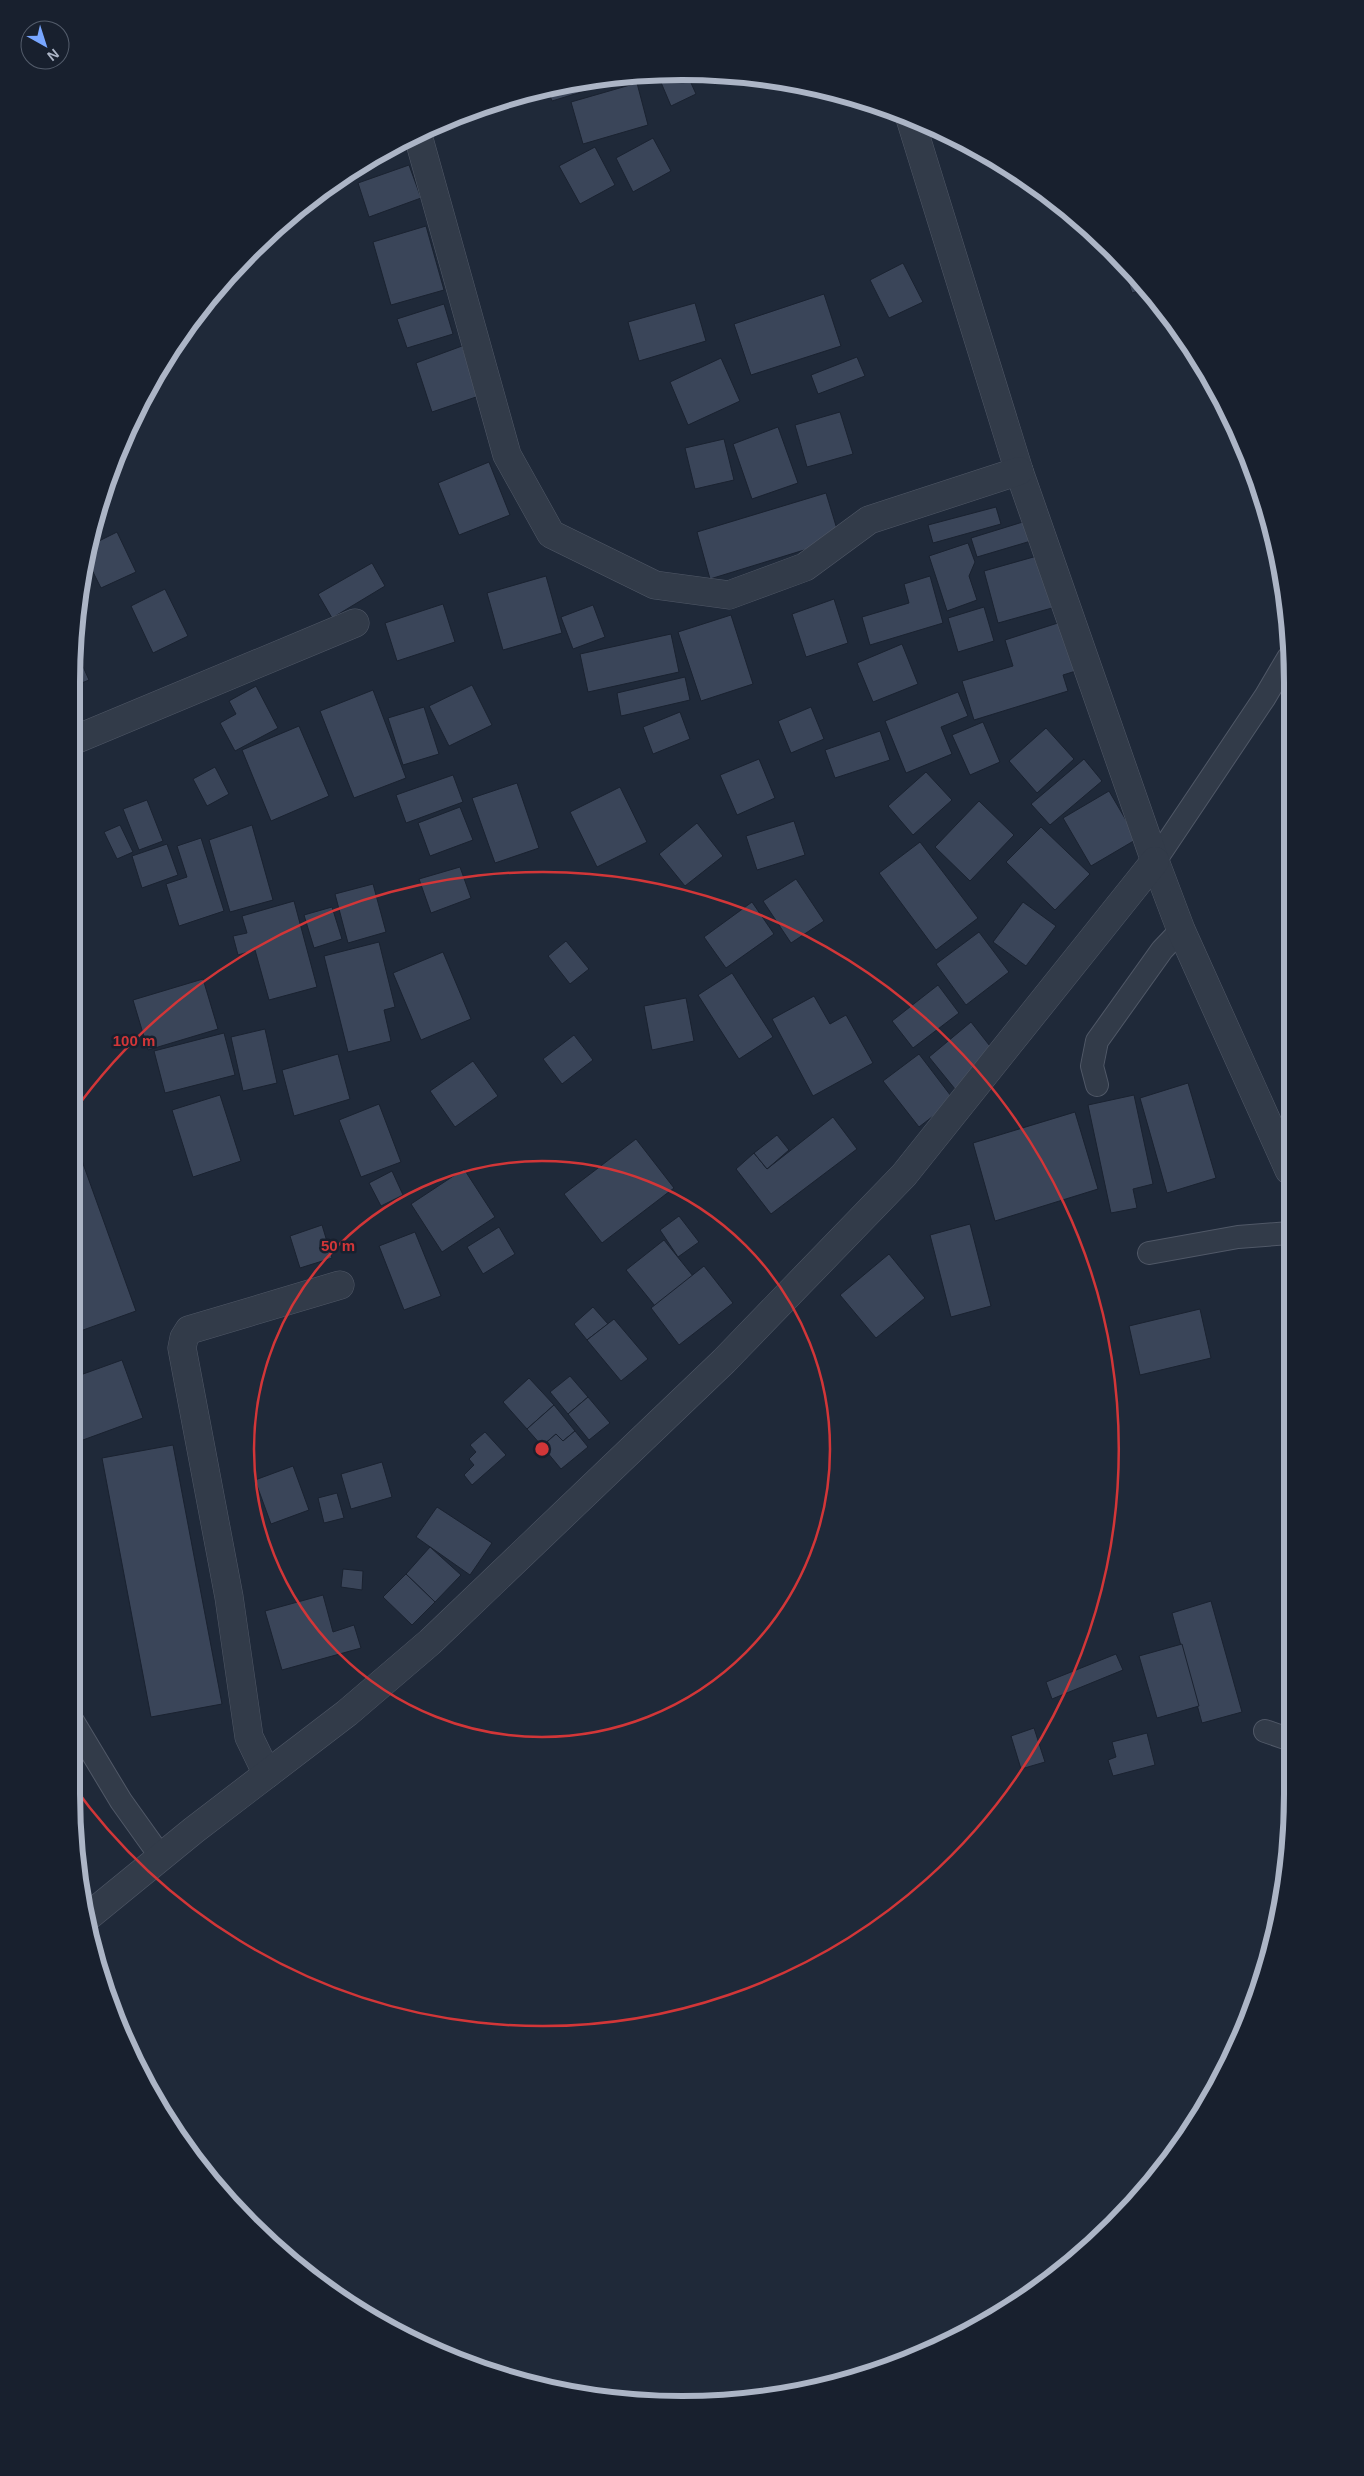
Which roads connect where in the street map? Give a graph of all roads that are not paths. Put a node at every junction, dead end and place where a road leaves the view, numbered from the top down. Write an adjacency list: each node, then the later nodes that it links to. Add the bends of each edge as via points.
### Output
1 (913, 126): 3 (street)
2 (419, 141): 3 (street, via 507,455 551,534 655,585 729,595 805,567 869,520)
3 (1020, 471): 7 (street)
4 (355, 623): 6 (street)
5 (1284, 666): 7 (lane)
6 (80, 738)
7 (1155, 862): 8 (street); 17 (street, via 904,1175 804,1280 724,1361 430,1642 347,1713)
8 (1181, 930): 9 (lane, via 1162,950 1097,1041 1092,1066); 10 (street)
9 (1097, 1084)
10 (1284, 1159)
11 (1284, 1233): 12 (lane, via 1238,1237)
12 (1149, 1253)
13 (340, 1285): 17 (street, via 189,1330 182,1348 207,1476 250,1737)
14 (1265, 1731): 16 (lane)
15 (80, 1733): 18 (lane, via 120,1801)
16 (1284, 1738)
17 (267, 1774): 18 (street)
18 (161, 1857): 19 (street)
19 (92, 1913)

